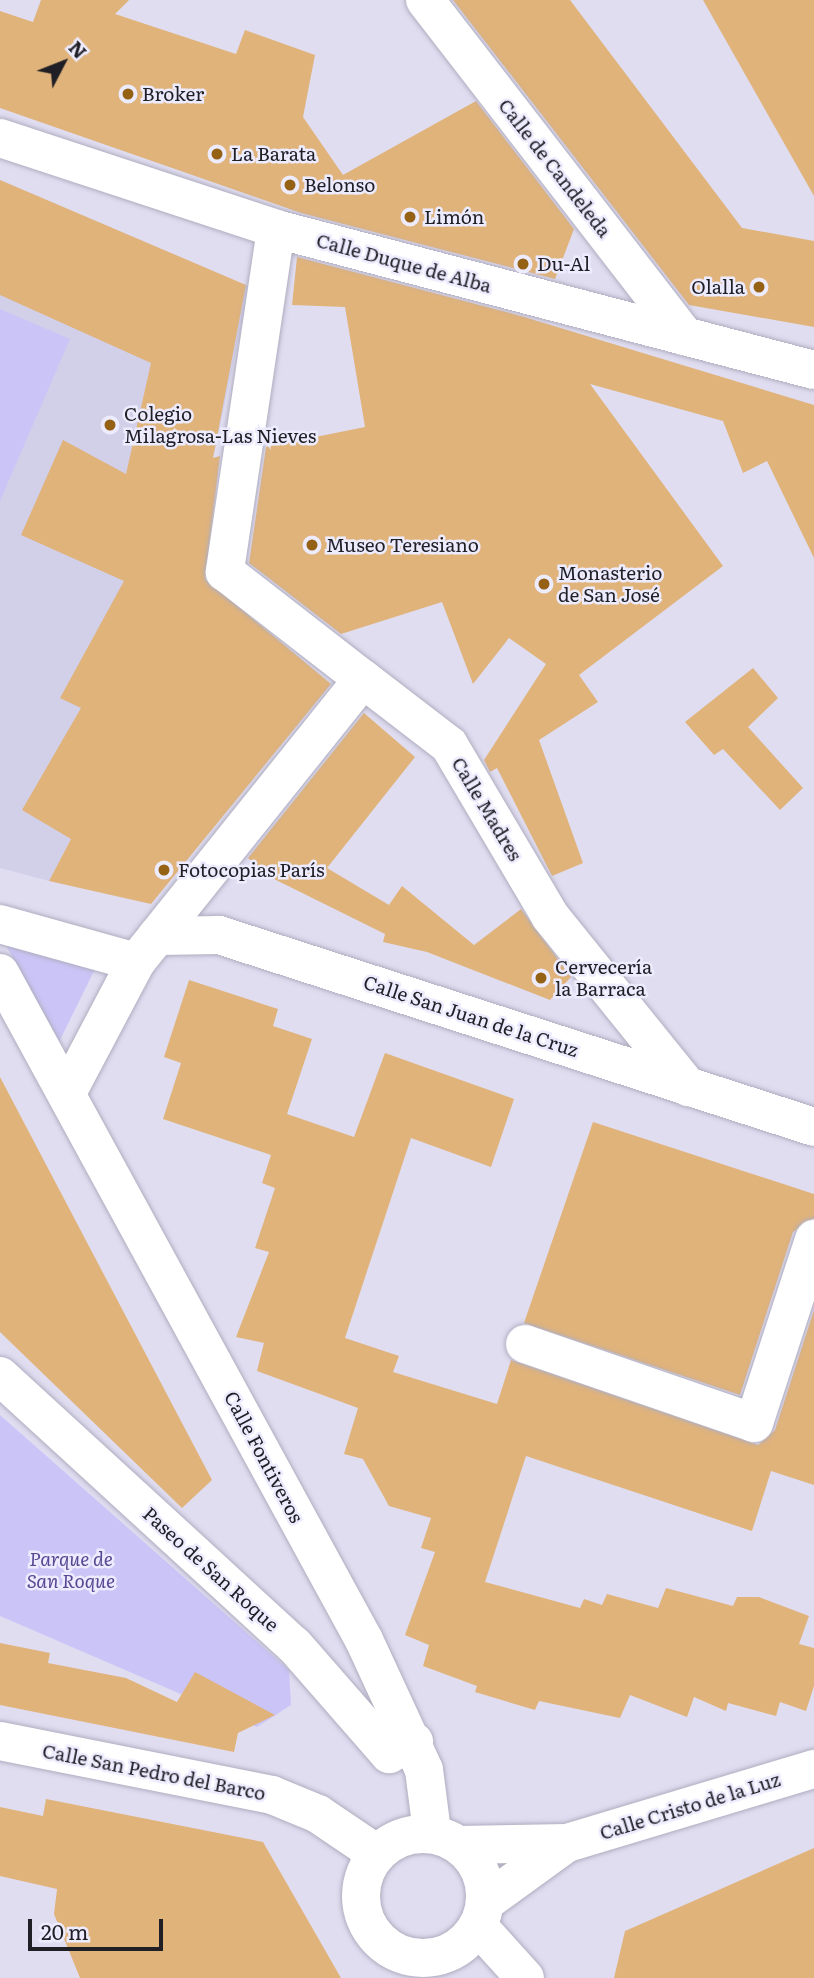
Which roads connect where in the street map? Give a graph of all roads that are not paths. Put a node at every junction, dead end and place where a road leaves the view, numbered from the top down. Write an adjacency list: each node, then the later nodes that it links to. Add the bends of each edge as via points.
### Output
1 (425, 0): 4 (street, Calle de Candeleda)
2 (0, 138): 3 (street, Calle Duque de Alba)
3 (276, 229): 4 (street, Calle Duque de Alba); 6 (street, Calle Madres, via 225,572)
4 (685, 336): 5 (street, Calle Duque de Alba)
5 (814, 370)
6 (363, 679): 8 (street); 10 (street, Calle Madres, via 449,745 550,916)
7 (0, 924): 8 (street, Calle San Juan de la Cruz)
8 (146, 949): 10 (street, Calle San Juan de la Cruz, via 219,935); 11 (street)
9 (0, 973): 11 (street)
10 (688, 1087): 12 (street, Calle San Juan de la Cruz)
11 (66, 1093): 17 (street, Calle Fontiveros)
12 (814, 1127)
13 (814, 1239): 14 (street, via 754,1423)
14 (525, 1344)
15 (0, 1376): 17 (street, Paseo de San Roque, via 294,1645 389,1754)
16 (0, 1741): 21 (street, Calle San Pedro del Barco, via 272,1795 318,1814)
17 (414, 1742): 19 (street, Calle Fontiveros)
18 (814, 1769): 20 (street, Calle Cristo de la Luz)
19 (446, 1838): 20 (street, Calle Cristo de la Luz); 21 (street, via 403,1837); 22 (street, via 479,1870)
20 (567, 1843): 22 (street, Calle Cristo de la Luz)
21 (377, 1854): 23 (street, via 361,1882 363,1913 380,1942)
22 (483, 1913): 23 (street, via 457,1948); 24 (street)
23 (410, 1968)
24 (525, 1978)

